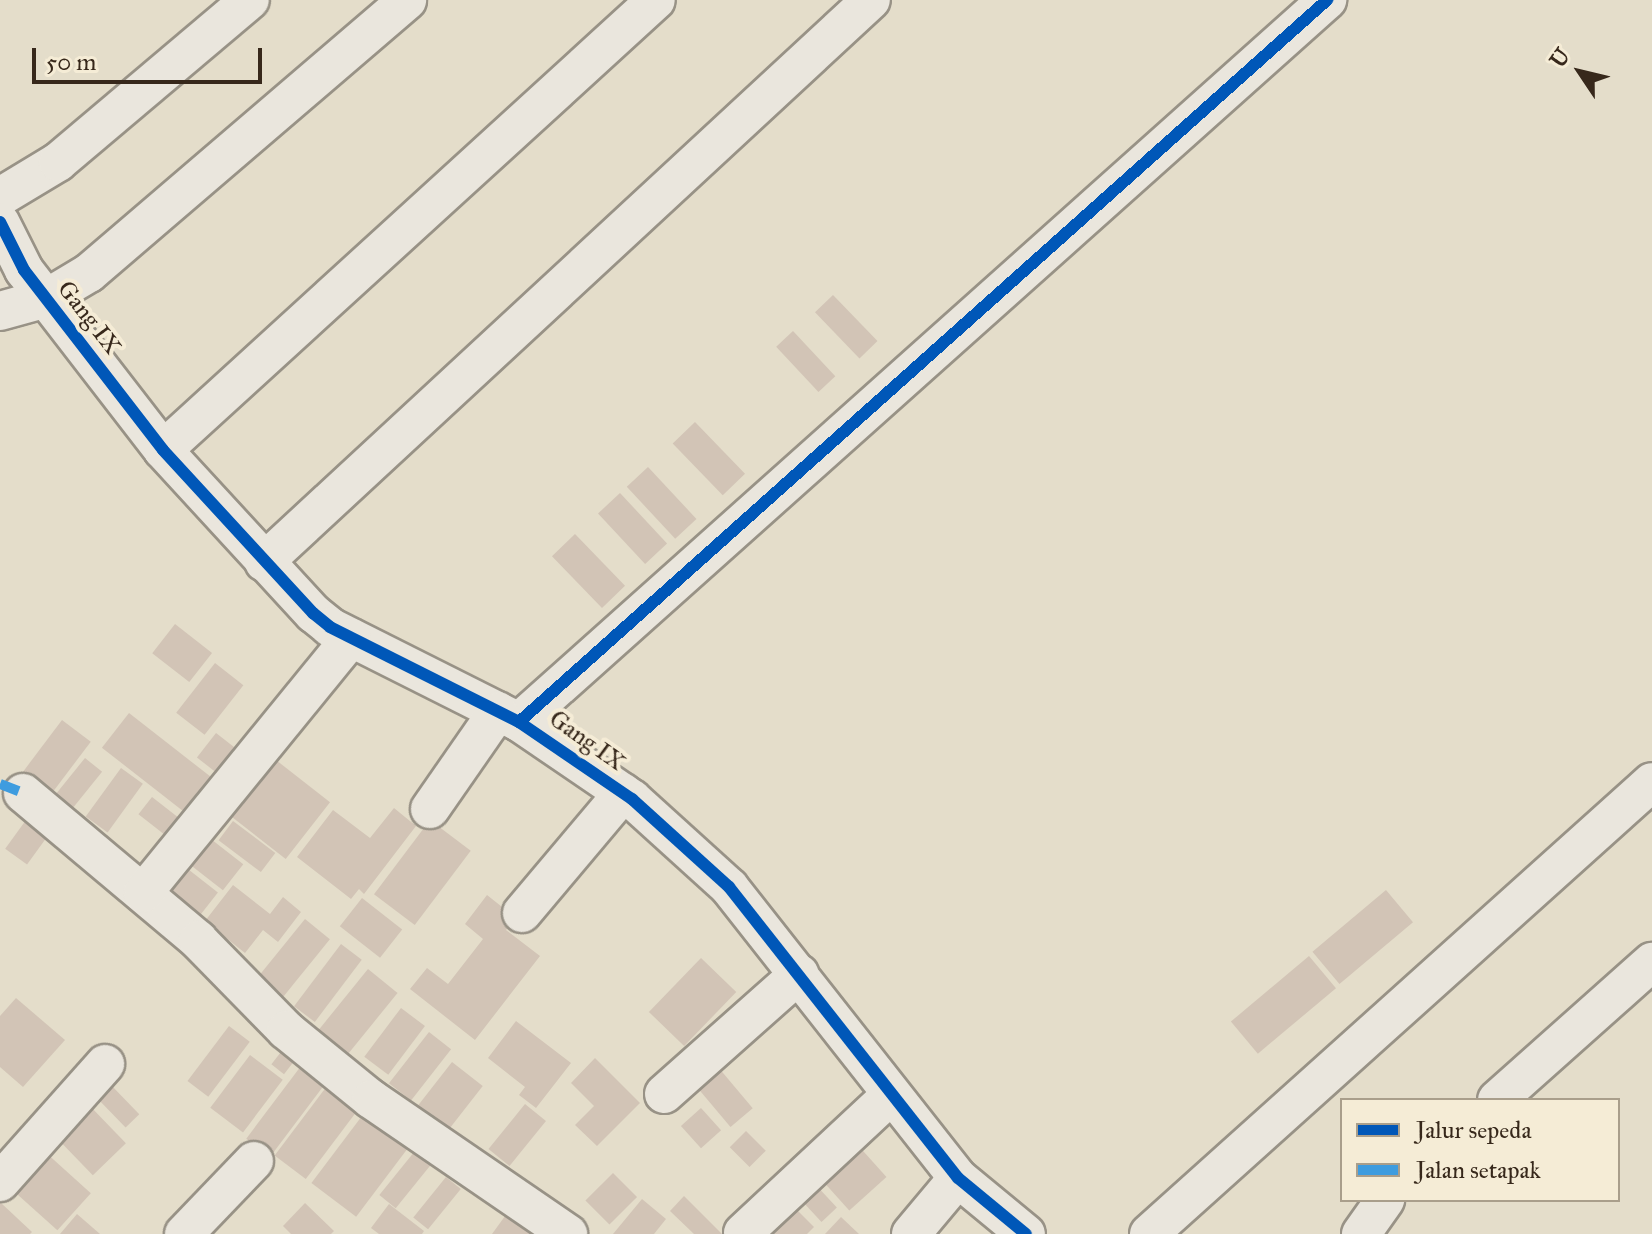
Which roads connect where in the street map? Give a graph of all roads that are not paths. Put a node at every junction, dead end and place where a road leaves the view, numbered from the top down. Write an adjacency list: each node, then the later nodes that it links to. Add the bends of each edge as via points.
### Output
1 (250, 0): 6 (street, via 70,153)
2 (407, 0): 8 (street, via 89,273)
3 (656, 0): 10 (street)
4 (871, 0): 11 (street)
5 (1327, 0): 13 (street)
6 (0, 197)
7 (0, 222): 8 (street, Gang IX, via 24,270)
8 (47, 298): 9 (street); 10 (street, Gang IX)
9 (0, 311)
10 (163, 450): 11 (street, Gang IX)
11 (264, 562): 12 (street, Gang IX, via 313,613)
12 (351, 638): 13 (street, Gang IX); 18 (street)
13 (509, 716): 16 (street, Gang IX); 17 (street)
14 (1652, 782): 35 (street)
15 (23, 793): 18 (street)
16 (623, 793): 19 (street); 21 (street, Gang IX, via 729,887)
17 (430, 809)
18 (143, 893): 32 (street, via 286,1030 371,1099)
19 (522, 913)
20 (1652, 962): 25 (street)
21 (799, 974): 23 (street); 24 (street, Gang IX)
22 (105, 1064): 28 (street)
23 (664, 1094)
24 (891, 1095): 27 (street, Gang IX); 30 (street)
25 (1499, 1098)
26 (254, 1161): 31 (street)
27 (958, 1178): 33 (street); 34 (street, Gang IX)
28 (0, 1182)
29 (1384, 1202): 36 (street)
30 (743, 1233)
31 (184, 1234)
32 (568, 1234)
33 (911, 1234)
34 (1026, 1234)
35 (1149, 1234)
36 (1361, 1234)

